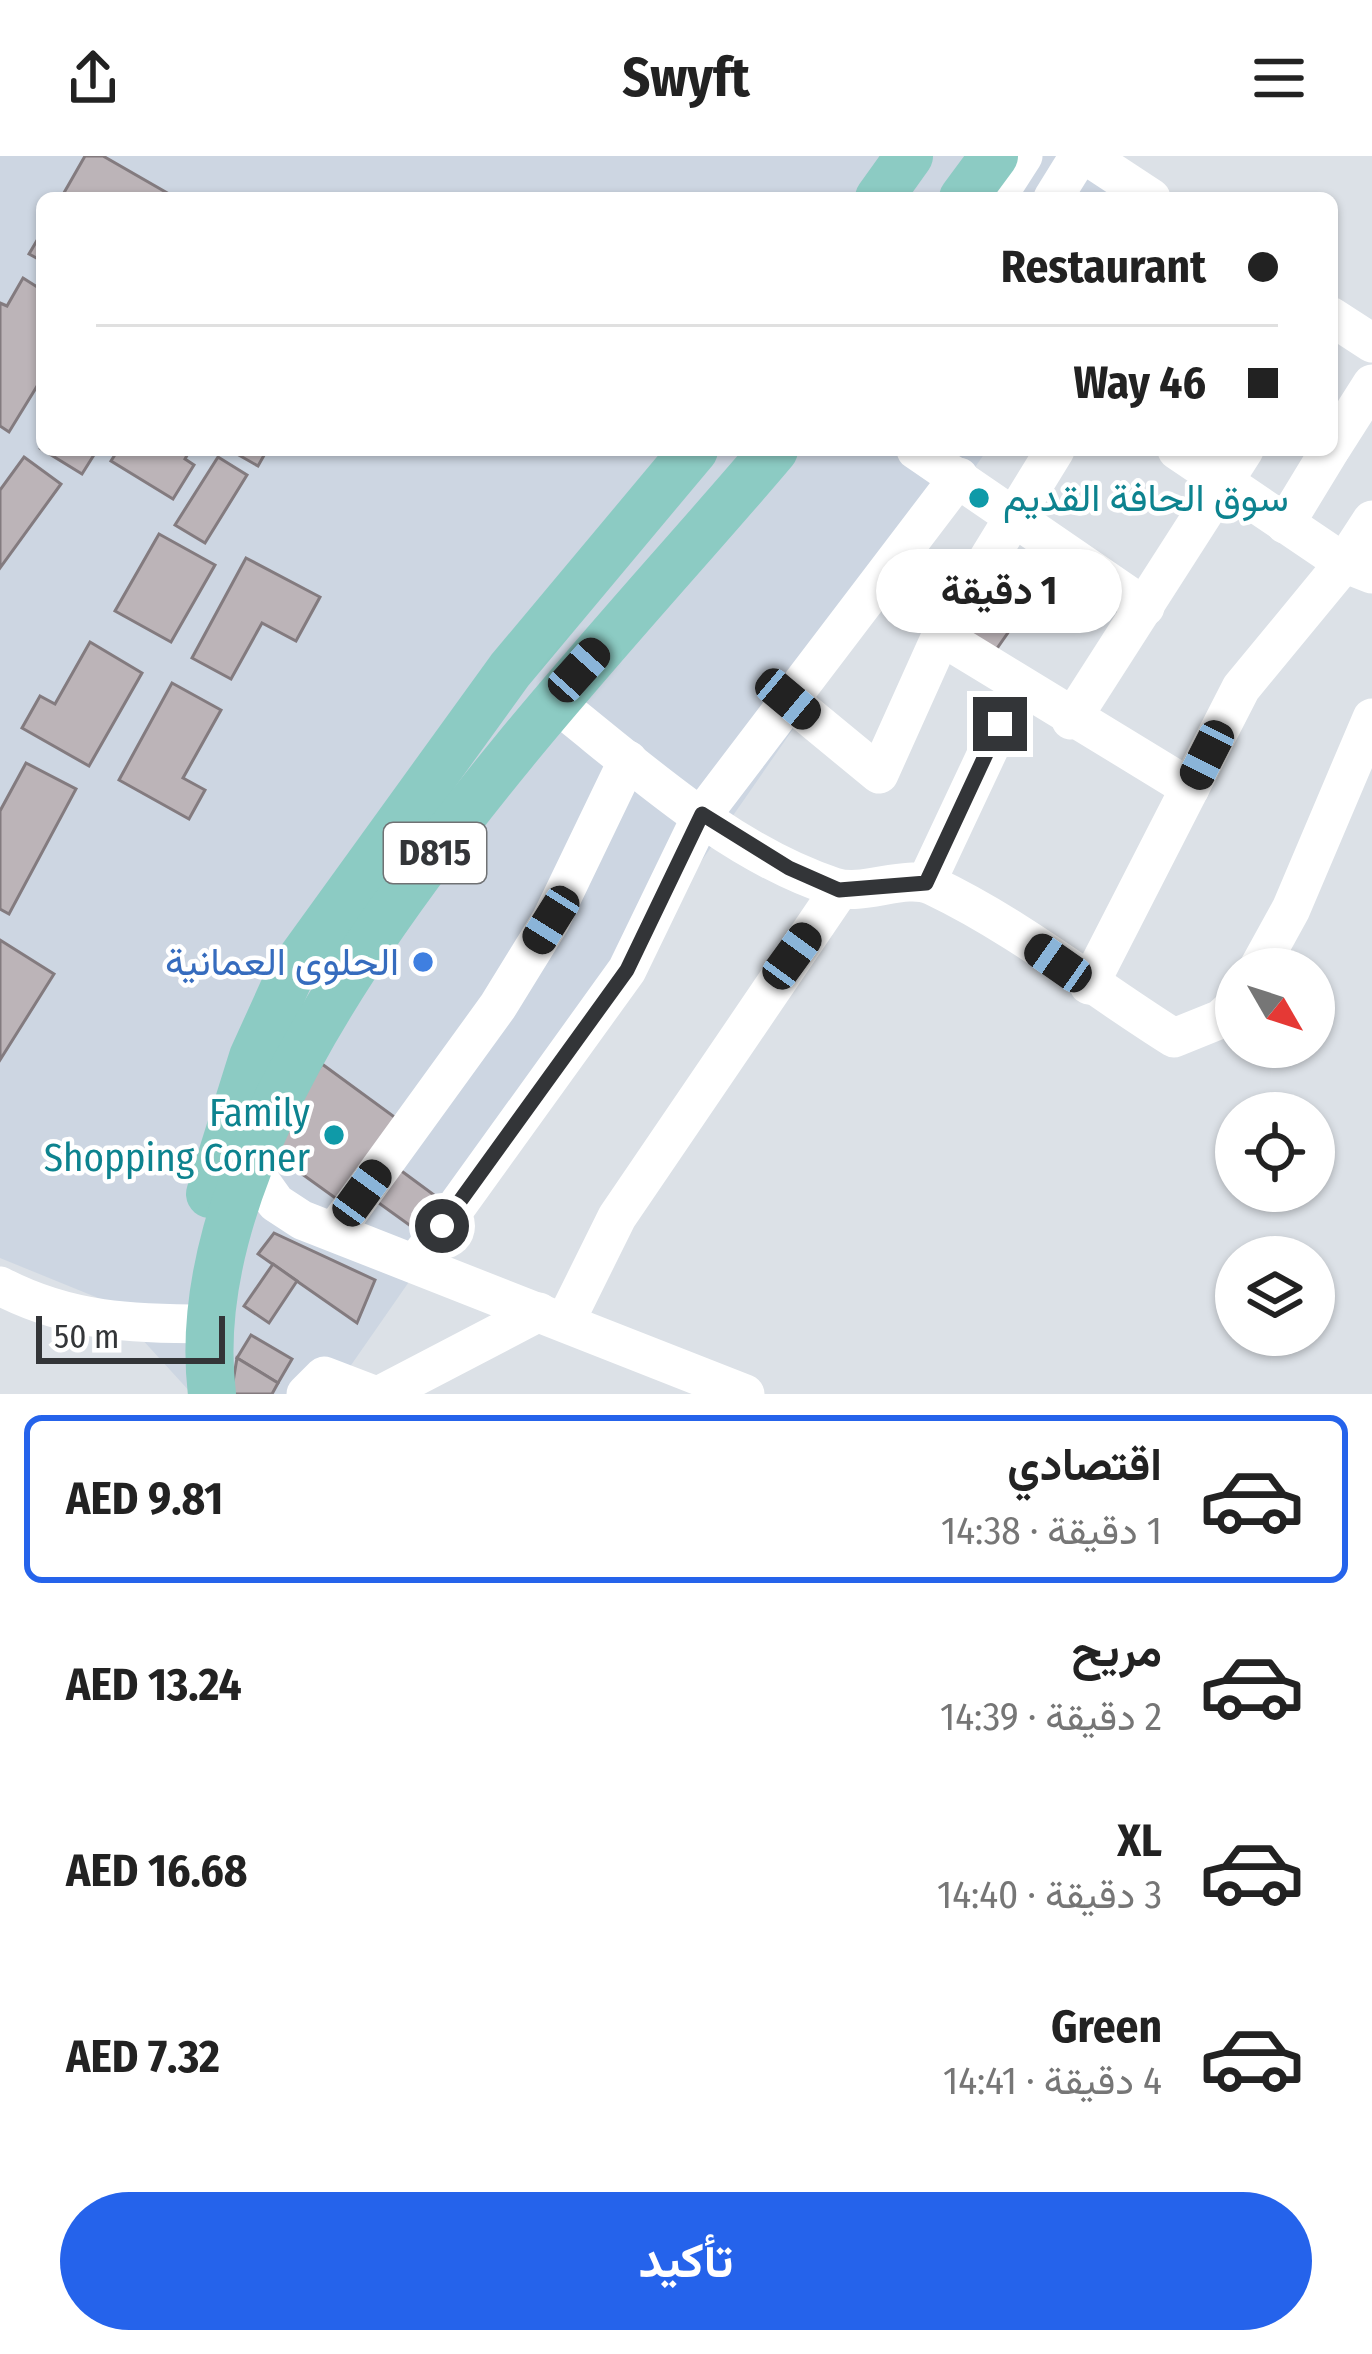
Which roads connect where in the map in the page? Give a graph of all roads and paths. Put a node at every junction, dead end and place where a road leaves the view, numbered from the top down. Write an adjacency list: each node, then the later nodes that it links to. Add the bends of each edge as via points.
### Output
1 (909, 156): 5 (main road)
2 (994, 156): 6 (main road)
3 (1023, 156): 7 (street)
4 (1083, 156): 8 (street); 9 (street)
5 (883, 192)
6 (967, 192)
7 (1000, 192)
8 (1058, 192)
9 (1141, 192)
10 (1338, 321): 11 (street)
11 (1372, 343)
12 (1372, 384): 13 (street)
13 (1338, 438)
14 (689, 456): 47 (main road, D815, via 510,670 291,973 253,1057 208,1202 200,1279)
15 (769, 456): 30 (main road, D815)
16 (926, 456): 21 (street)
17 (1051, 456): 22 (street)
18 (1198, 456): 20 (street)
19 (1327, 456): 24 (street)
20 (1234, 466): 24 (street); 26 (street)
21 (959, 477): 22 (street); 29 (street)
22 (1012, 514): 26 (street); 27 (street)
23 (1372, 520): 25 (street)
24 (1285, 524): 25 (street)
25 (1358, 569): 34 (street, via 1241,688)
26 (1144, 607): 32 (street)
27 (940, 636): 28 (street); 29 (street, via 878,774)
28 (1019, 685): 32 (street); 36 (street)
29 (788, 699): 35 (street)
30 (552, 700): 33 (street); 41 (main road, D815, via 465,809 333,1001)
31 (1372, 718): 38 (street)
32 (1071, 720): 34 (street)
33 (628, 760): 35 (street); 42 (street, via 551,920 508,989)
34 (1190, 788): 39 (street)
35 (702, 814): 37 (street); 44 (street, via 627,970)
36 (926, 883): 37 (street); 39 (street, via 996,919)
37 (839, 890): 46 (street)
38 (1269, 948)
39 (1089, 985): 40 (street, via 1174,1039)
40 (1215, 1022)
41 (251, 1168): 42 (street, via 275,1203); 43 (main road, D815)
42 (318, 1226): 43 (street, via 254,1223); 44 (street)
43 (225, 1252): 47 (main road, D815)
44 (416, 1263): 46 (street)
45 (0, 1286): 47 (street, via 117,1324)
46 (552, 1317): 51 (street); 52 (street)
47 (209, 1324): 48 (main road, D815)
48 (212, 1394)
49 (306, 1394): 50 (street, via 324,1376)
50 (371, 1394)
51 (382, 1394)
52 (745, 1394)

